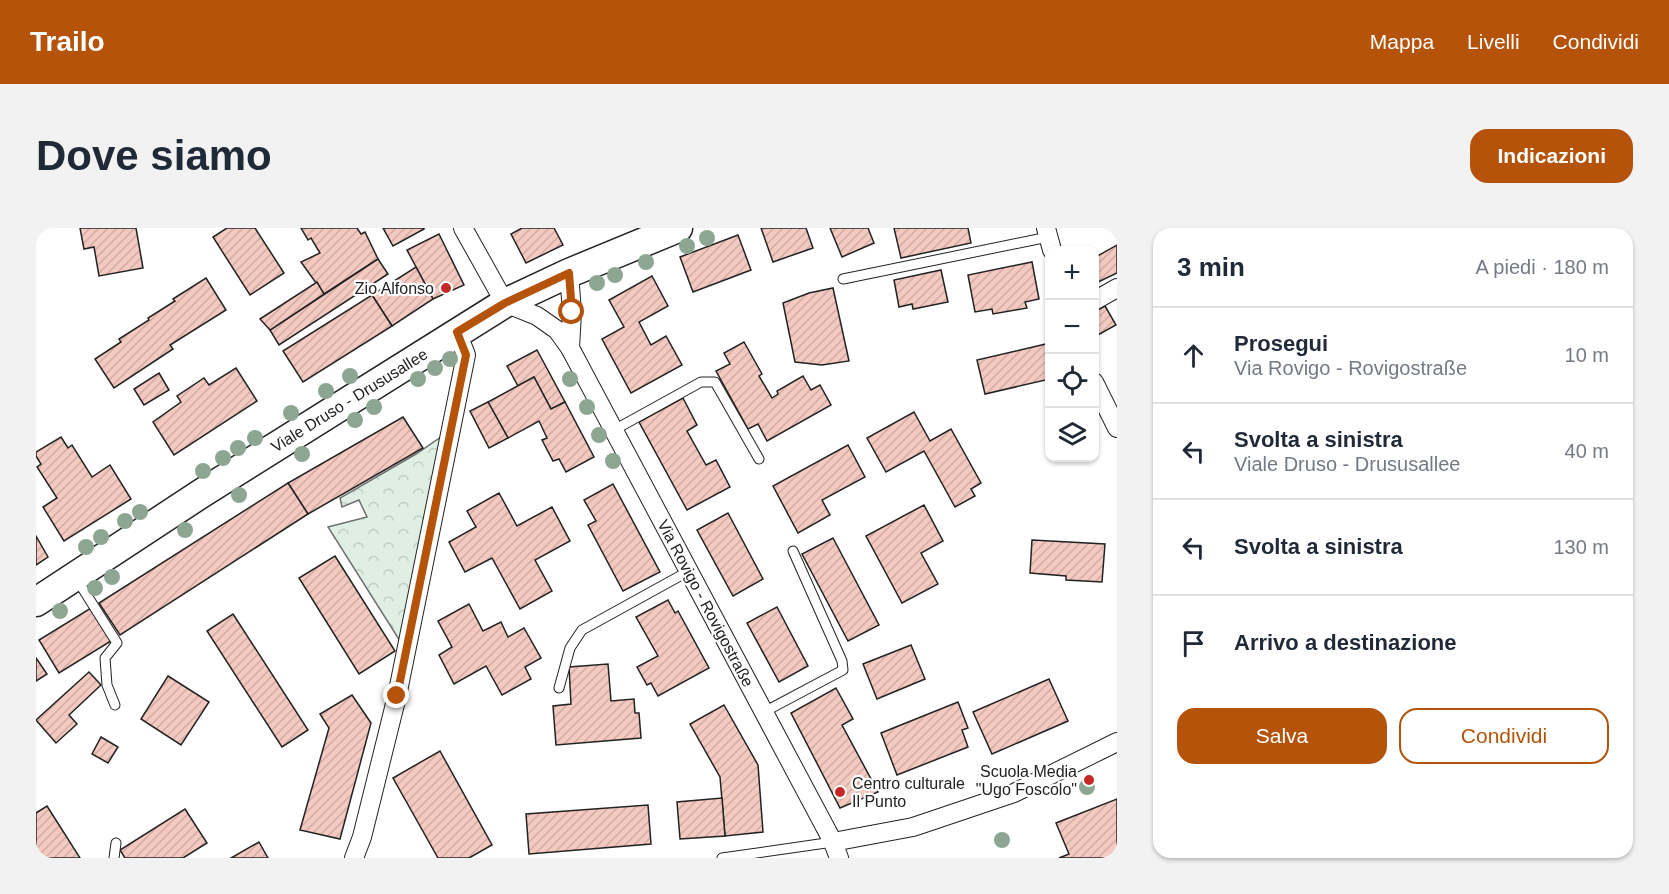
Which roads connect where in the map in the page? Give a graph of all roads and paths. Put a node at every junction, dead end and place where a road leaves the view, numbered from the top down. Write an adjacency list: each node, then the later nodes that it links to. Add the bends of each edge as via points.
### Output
1 (463, 228): 8 (street)
2 (678, 228): 4 (main road, Viale Druso - Drususallee)
3 (1048, 238): 5 (lane)
4 (569, 273): 8 (main road, Viale Druso - Drususallee); 10 (street)
5 (843, 279)
6 (1117, 288): 7 (street)
7 (1097, 300)
8 (505, 303): 9 (main road, Viale Druso - Drususallee); 10 (street, Via Rovigo - Rovigostraße, via 557,330)
9 (457, 332): 17 (main road, Viale Druso - Drususallee); 26 (street, via 466,355 397,696)
10 (570, 348): 13 (street, Via Rovigo - Rovigostraße)
11 (1099, 390): 12 (street)
12 (1117, 428)
13 (614, 430): 14 (lane, via 701,382 715,382); 16 (street, Via Rovigo - Rovigostraße)
14 (759, 459)
15 (793, 552): 21 (lane, via 843,669)
16 (689, 571): 19 (lane, via 582,630 570,648); 21 (street, Via Rovigo - Rovigostraße)
17 (75, 576): 18 (main road, Viale Druso - Drususallee); 20 (lane, via 117,643 105,658 107,685)
18 (36, 602)
19 (559, 688)
20 (115, 705)
21 (764, 712): 24 (street, Via Rovigo - Rovigostraße)
22 (1117, 742): 24 (street, via 1014,793)
23 (116, 843): 25 (lane)
24 (836, 850): 27 (lane)
25 (114, 858)
26 (354, 858)
27 (722, 858)

